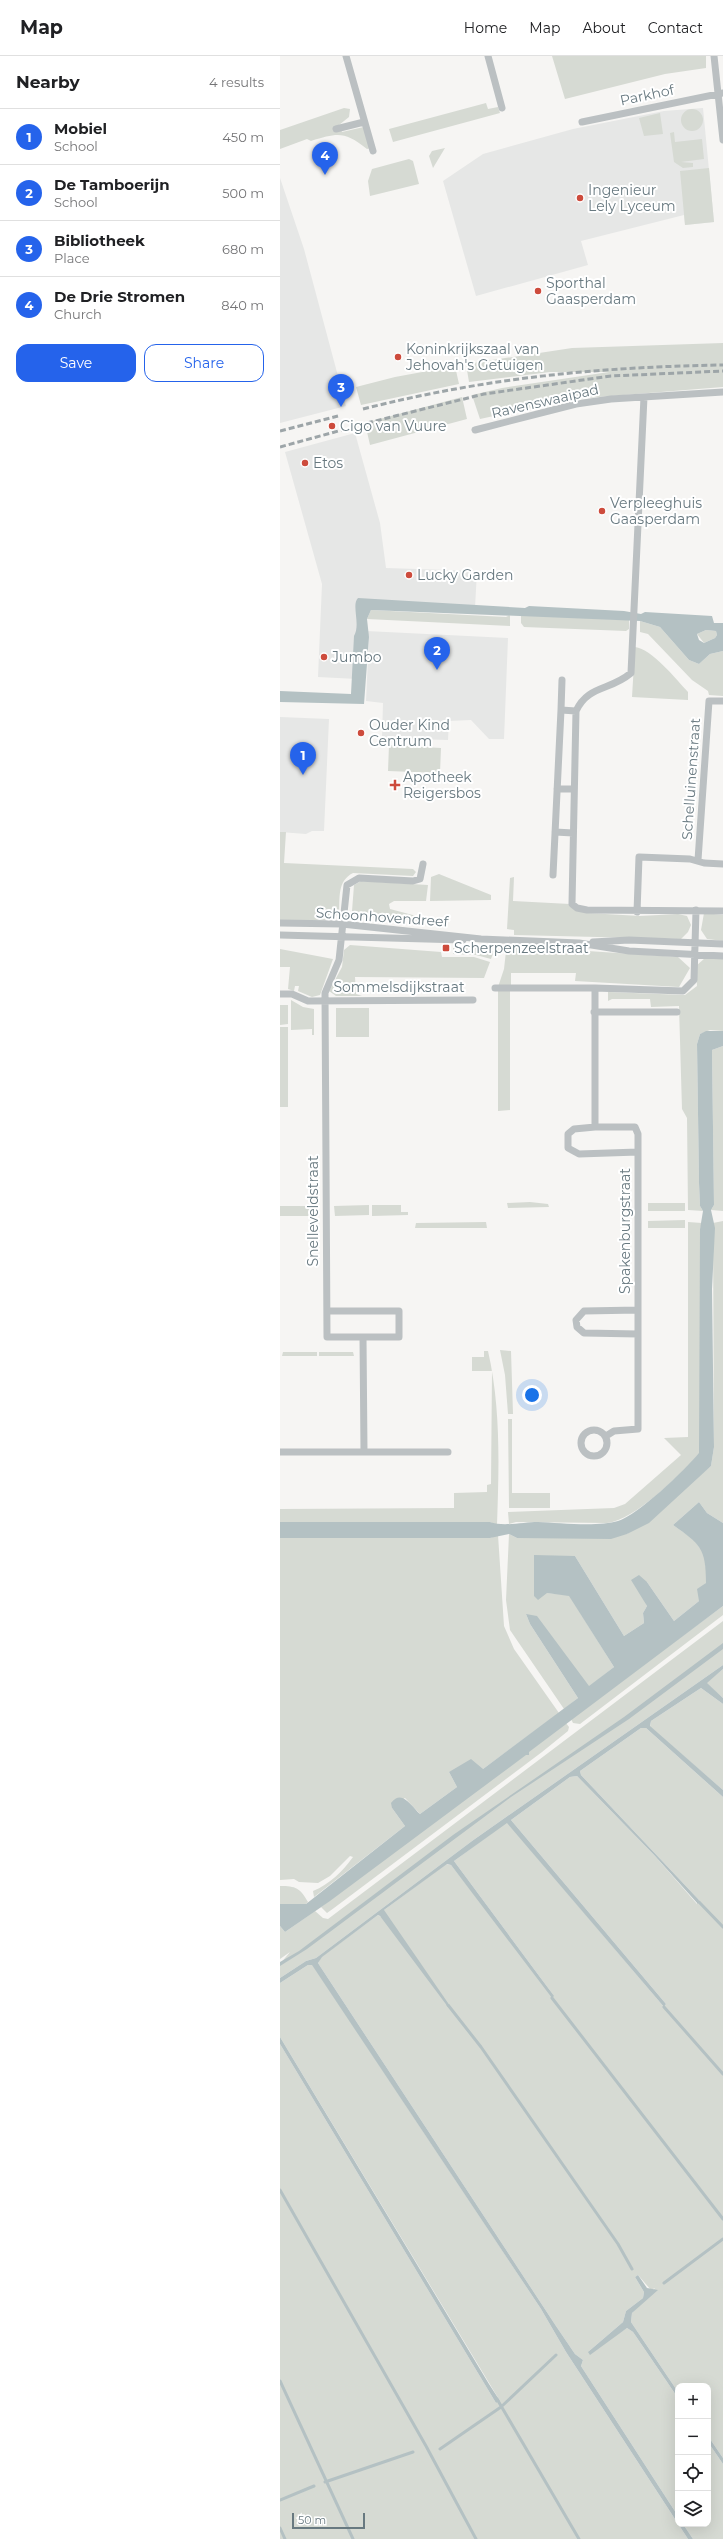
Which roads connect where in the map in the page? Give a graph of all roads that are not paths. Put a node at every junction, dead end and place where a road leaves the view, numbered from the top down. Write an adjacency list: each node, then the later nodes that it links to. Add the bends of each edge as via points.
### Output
1 (346, 56): 6 (street)
2 (488, 56): 5 (street)
3 (714, 56): 4 (street)
4 (720, 94): 7 (street, Parkhof); 9 (street)
5 (502, 108)
6 (364, 122): 8 (street); 10 (street)
7 (582, 122)
8 (336, 129)
9 (723, 140)
10 (373, 151)
11 (723, 392): 12 (street, Ravenswaaipad)
12 (644, 397): 13 (street, Ravenswaaipad, via 576,404); 17 (street, via 631,673 620,682 588,694 581,699)
13 (475, 430)
14 (562, 680): 16 (street)
15 (723, 702): 22 (street, Schelluinenstraat, via 709,701)
16 (561, 710): 17 (street); 18 (street)
17 (576, 711): 19 (street)
18 (557, 789): 19 (street); 20 (street)
19 (574, 789): 21 (street)
20 (555, 832): 21 (street); 25 (street)
21 (573, 833): 28 (street, via 572,904 587,910)
22 (698, 860): 24 (street, via 704,863); 28 (street, via 639,857)
23 (423, 864): 30 (street, Snelleveldstraat, via 420,879 359,878 349,882)
24 (723, 864)
25 (553, 875)
26 (696, 910): 27 (street); 28 (street); 34 (street)
27 (723, 911)
28 (637, 912)
29 (280, 923): 30 (street, Schoonhovendreef)
30 (342, 924): 32 (street, Snelleveldstraat); 33 (street, Schoonhovendreef)
31 (280, 935): 32 (street, Schoonhovendreef)
32 (341, 937): 33 (street, Schoonhovendreef, via 446,941); 43 (street, Snelleveldstraat, via 338,965 326,988)
33 (482, 938): 35 (street, Schoonhovendreef)
34 (695, 942): 35 (street, Schoonhovendreef, via 629,940); 36 (street, Schoonhovendreef); 37 (street)
35 (579, 943): 37 (street, Schoonhovendreef, via 629,951)
36 (723, 944)
37 (695, 955): 38 (street, Schoonhovendreef); 40 (street, via 694,980 683,991)
38 (723, 956)
39 (495, 988): 40 (street)
40 (595, 988): 44 (street)
41 (280, 994): 43 (street, Sommelsdijkstraat)
42 (473, 1000): 43 (street, Sommelsdijkstraat)
43 (325, 1001): 49 (street, Snelleveldstraat)
44 (594, 1012): 45 (street); 46 (street)
45 (677, 1012)
46 (595, 1127): 47 (street, Spakenburgstraat, via 635,1127 638,1134); 47 (street, Spakenburgstraat, via 574,1129 568,1134 568,1148 579,1154)
47 (638, 1152): 48 (street, Spakenburgstraat)
48 (638, 1310): 50 (street, Spakenburgstraat); 50 (street, Spakenburgstraat, via 584,1311 576,1320 577,1327 584,1333)
49 (327, 1312): 51 (street, Snelleveldstraat, via 327,1337); 51 (street, via 399,1311 399,1336)
50 (638, 1334): 52 (street, Spakenburgstraat, via 638,1429 614,1431)
51 (363, 1337): 54 (street)
52 (606, 1436)
53 (280, 1452): 54 (street)
54 (364, 1452): 55 (street)
55 (448, 1452)

